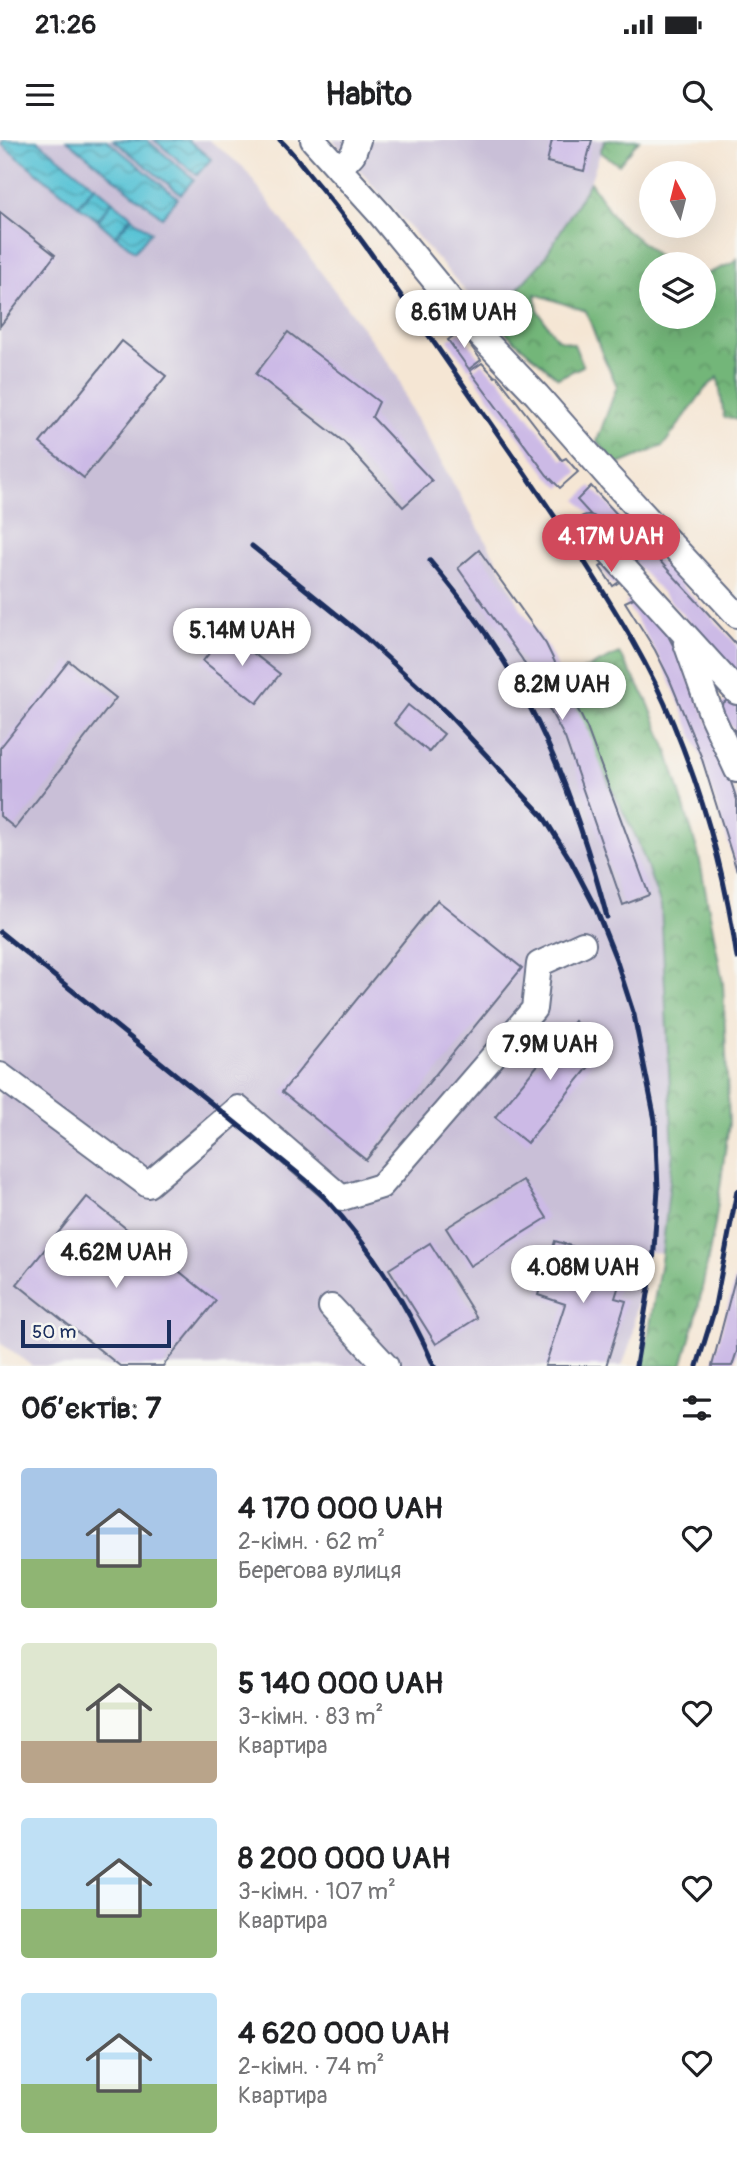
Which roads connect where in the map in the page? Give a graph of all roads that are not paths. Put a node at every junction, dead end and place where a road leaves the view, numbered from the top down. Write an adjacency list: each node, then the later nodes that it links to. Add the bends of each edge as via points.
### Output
1 (313, 140): 3 (street)
2 (358, 140): 3 (street)
3 (339, 169): 5 (street, via 476,331)
4 (588, 528): 6 (street)
5 (737, 615)
6 (681, 629): 7 (street); 8 (street)
7 (737, 692)
8 (737, 770)
9 (583, 944): 10 (street, via 538,964 534,1009 381,1186 342,1198 238,1108 148,1185)
10 (0, 1075)
11 (331, 1307): 12 (street)
12 (386, 1366)

